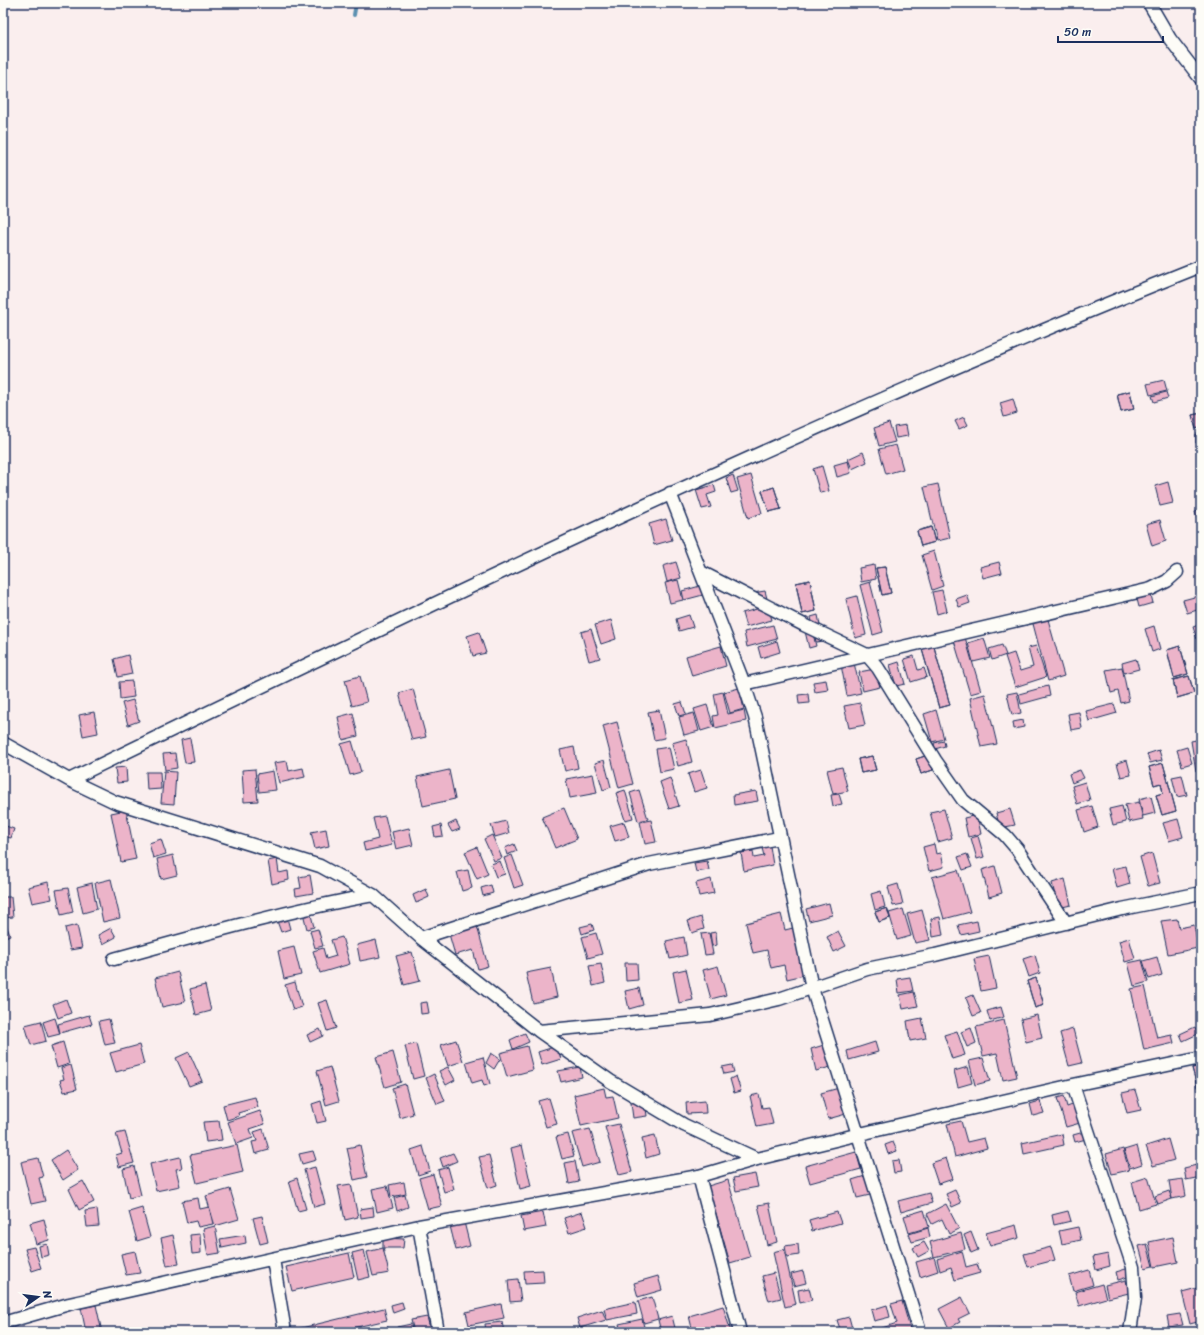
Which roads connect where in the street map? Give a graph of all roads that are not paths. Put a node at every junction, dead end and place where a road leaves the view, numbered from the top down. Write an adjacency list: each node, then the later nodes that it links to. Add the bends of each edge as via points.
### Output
1 (1149, 3): 2 (street, via 1170,39)
2 (1201, 79)
3 (1201, 266): 4 (street, via 1066,320)
4 (670, 493): 5 (street); 10 (street, via 383,626)
5 (701, 572): 7 (street, via 804,626); 8 (street)
6 (1177, 572): 7 (street, via 1167,581 1151,589)
7 (867, 655): 8 (street); 14 (street, via 963,800 1005,835)
8 (744, 684): 11 (street, via 754,717)
9 (3, 744): 10 (street)
10 (69, 780): 13 (street, via 115,802 320,866)
11 (780, 838): 15 (street, via 649,864); 17 (street)
12 (1201, 893): 14 (street)
13 (373, 895): 15 (street); 16 (street, via 310,906)
14 (1066, 923): 17 (street, via 867,969)
15 (421, 938): 18 (street)
16 (114, 959)
17 (812, 988): 18 (street, via 779,999 710,1015); 21 (street)
18 (539, 1031): 22 (street, via 610,1081 684,1125)
19 (1201, 1058): 20 (street)
20 (1073, 1085): 21 (street); 31 (street, via 1133,1267 1134,1298)
21 (860, 1134): 22 (street); 30 (street)
22 (757, 1159): 23 (street)
23 (699, 1176): 24 (street); 29 (street)
24 (419, 1226): 25 (street); 28 (street)
25 (273, 1259): 26 (street, via 69,1304); 27 (street)
26 (3, 1323)
27 (285, 1332)
28 (438, 1332)
29 (740, 1332)
30 (920, 1332)
31 (1130, 1332)

